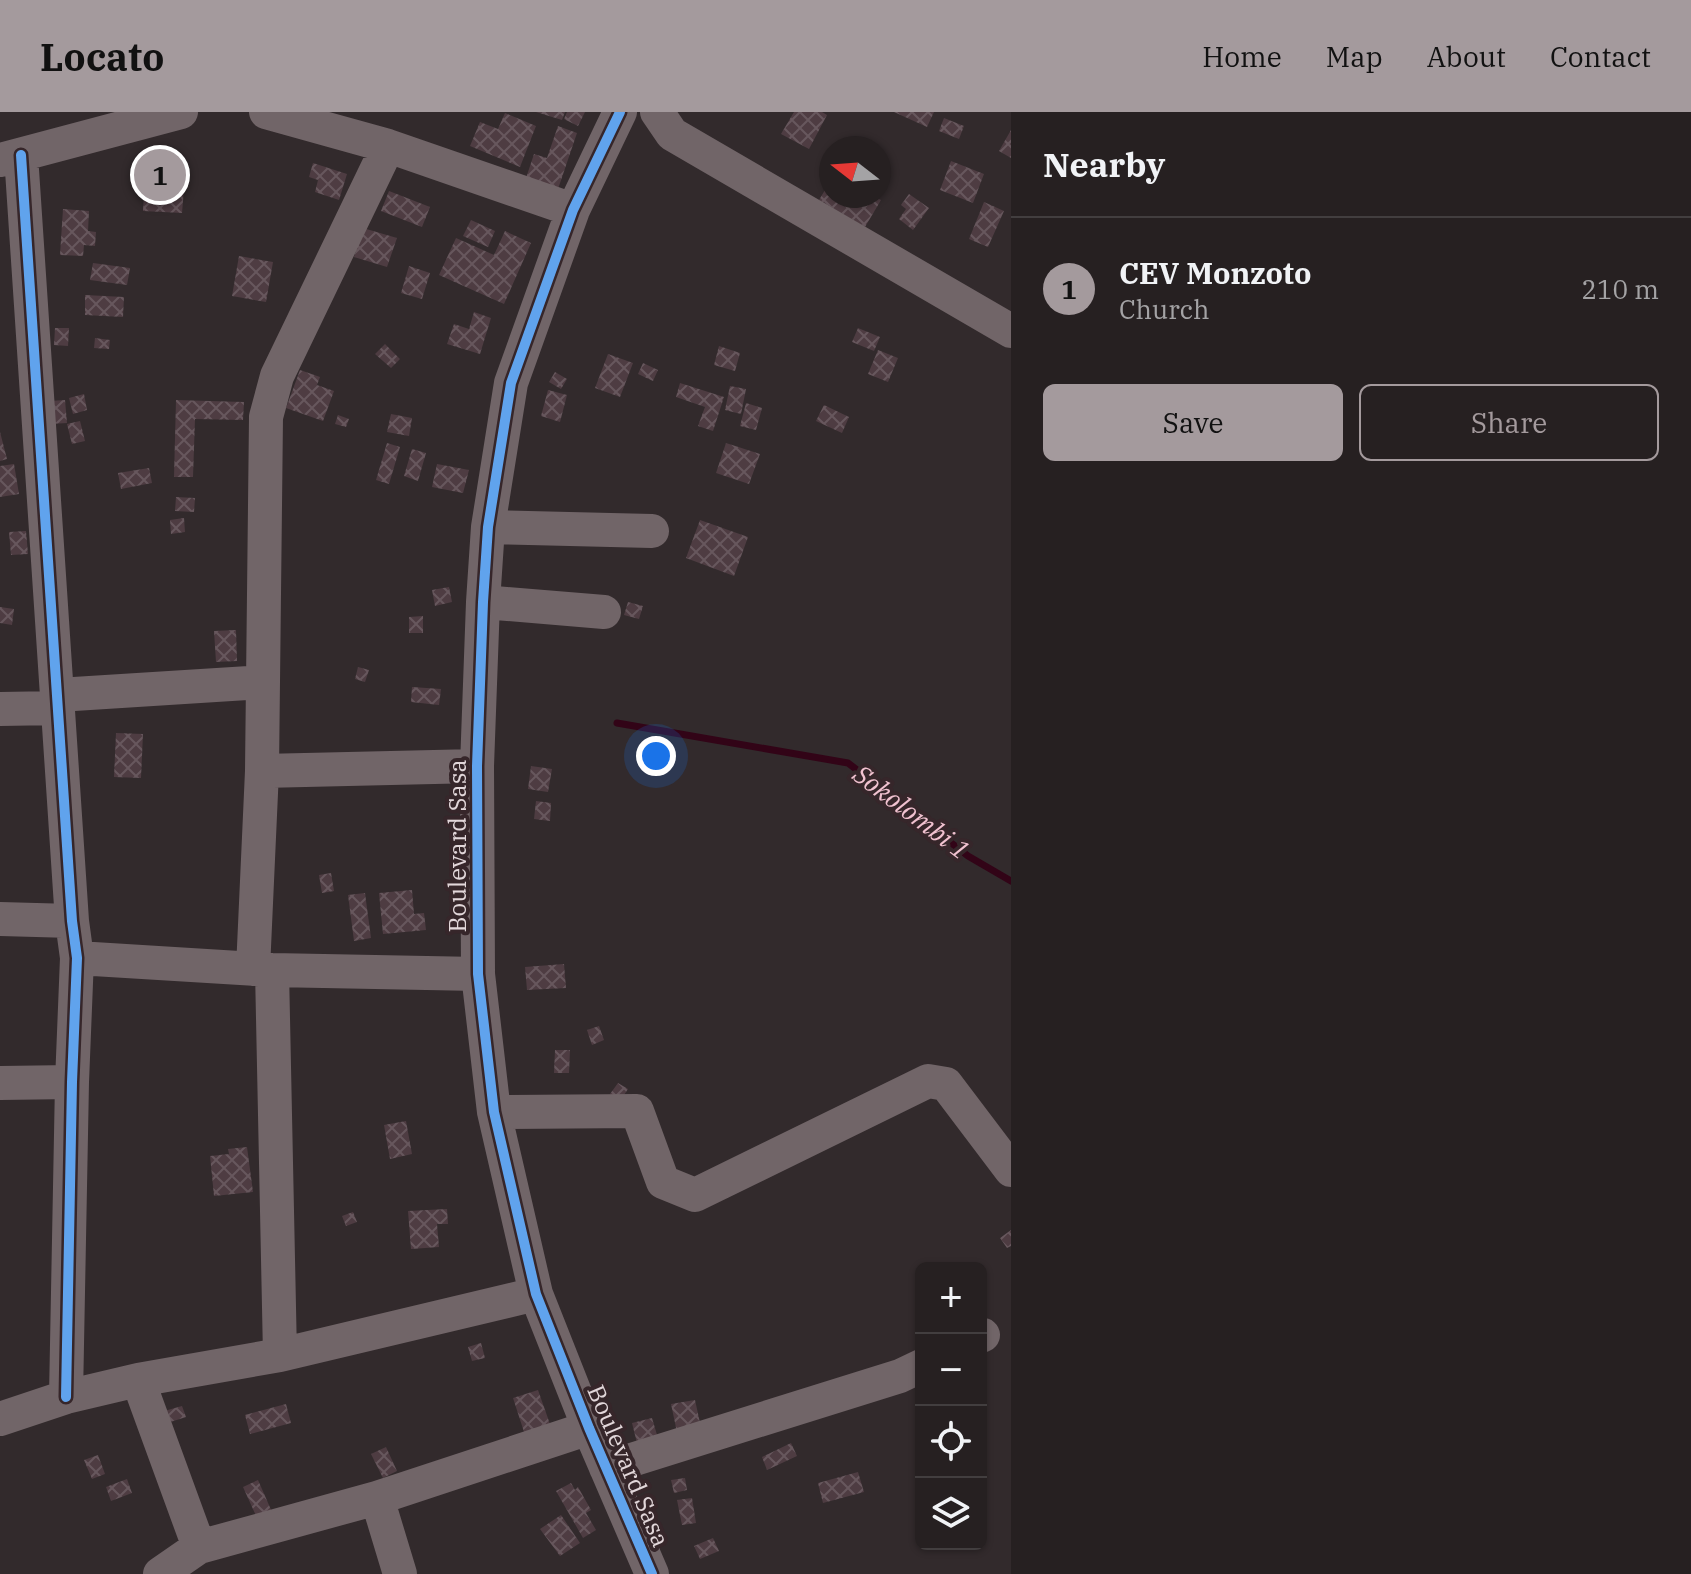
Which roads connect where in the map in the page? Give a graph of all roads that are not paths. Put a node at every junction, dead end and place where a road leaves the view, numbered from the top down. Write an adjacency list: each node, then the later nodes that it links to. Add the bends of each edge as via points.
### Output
1 (181, 112): 6 (street)
2 (266, 112): 5 (street)
3 (620, 112): 7 (street, Boulevard Sasa)
4 (657, 112): 8 (street, via 672,134)
5 (388, 146): 7 (street); 13 (street, via 277,376 266,417)
6 (10, 158): 14 (street)
7 (573, 210): 9 (street, Boulevard Sasa, via 511,383)
8 (1011, 331)
9 (488, 527): 10 (street); 11 (street, Boulevard Sasa)
10 (652, 531)
11 (483, 602): 12 (street); 16 (street, Boulevard Sasa)
12 (604, 612)
13 (263, 682): 14 (street); 17 (street)
14 (58, 702): 15 (street); 19 (street)
15 (0, 709)
16 (477, 766): 17 (street); 22 (street, Boulevard Sasa)
17 (262, 771): 21 (street)
18 (0, 919): 19 (street)
19 (72, 921): 20 (street)
20 (77, 958): 21 (street); 23 (street)
21 (263, 970): 22 (street); 28 (street)
22 (478, 974): 25 (street, Boulevard Sasa)
23 (72, 1082): 24 (street); 31 (street)
24 (0, 1083)
25 (494, 1112): 26 (street, via 637,1111 663,1182 695,1195 928,1081 946,1084); 27 (street, Boulevard Sasa)
26 (1011, 1170)
27 (536, 1294): 28 (street); 33 (street, Boulevard Sasa)
28 (280, 1355): 30 (street)
29 (915, 1369): 34 (street)
30 (138, 1380): 31 (street); 36 (street)
31 (66, 1397): 32 (street)
32 (0, 1419)
33 (589, 1428): 34 (street, Boulevard Sasa); 35 (street)
34 (606, 1468): 39 (street, Boulevard Sasa)
35 (377, 1498): 36 (street); 38 (street)
36 (199, 1547): 37 (street)
37 (160, 1574)
38 (400, 1574)
39 (652, 1574)

